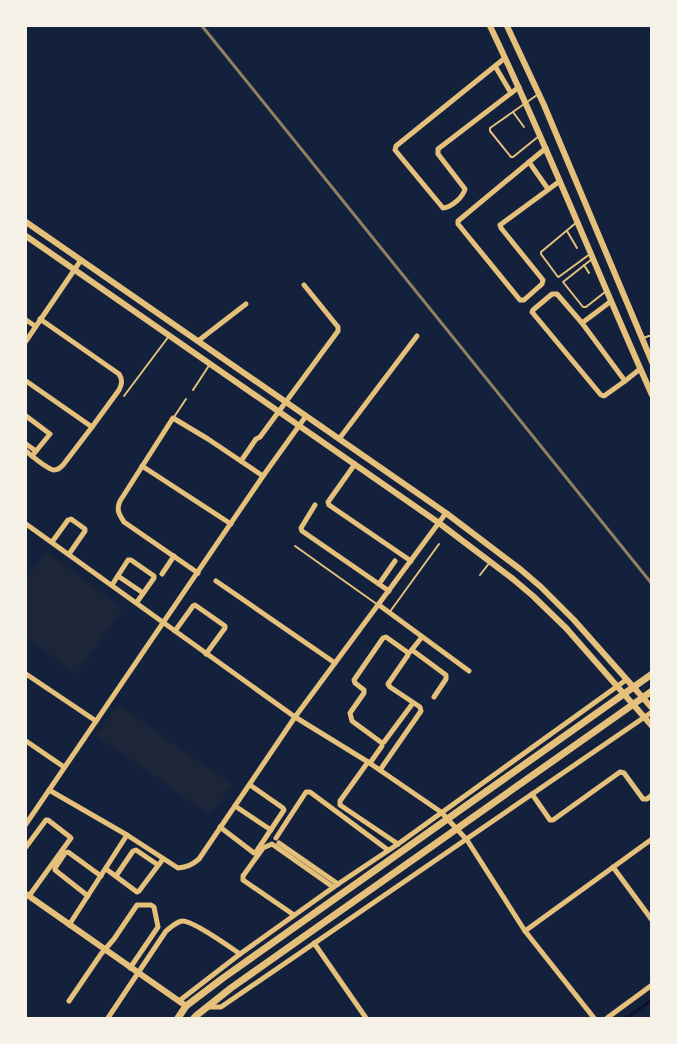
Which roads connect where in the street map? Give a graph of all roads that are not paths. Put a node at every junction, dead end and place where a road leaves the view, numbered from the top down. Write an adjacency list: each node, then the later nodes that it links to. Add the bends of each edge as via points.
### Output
1 (490, 26): 3 (street)
2 (507, 26): 7 (street)
3 (505, 58): 4 (street); 5 (street)
4 (495, 66): 6 (street); 6 (street, via 396,146 395,150 443,208 448,208 465,189 438,149)
5 (519, 87): 6 (street); 8 (street)
6 (511, 93)
7 (539, 94): 8 (lane); 16 (street)
8 (526, 102): 9 (lane); 11 (street)
9 (513, 112): 10 (lane); 11 (lane, via 490,128 511,157)
10 (524, 127)
11 (540, 135): 12 (street)
12 (546, 148): 13 (street); 14 (street)
13 (530, 162): 15 (street); 15 (street, via 458,221 520,300 543,280 500,225)
14 (560, 181): 15 (street); 17 (street)
15 (549, 189)
16 (584, 202): 17 (street); 39 (street)
17 (571, 208): 19 (street)
18 (26, 222): 24 (street)
19 (577, 222): 20 (lane); 23 (street)
20 (567, 231): 22 (lane); 23 (lane, via 541,252 558,277)
21 (26, 236): 26 (street)
22 (577, 248)
23 (591, 256): 25 (lane); 29 (street)
24 (81, 260): 26 (street); 41 (street)
25 (584, 265): 27 (lane); 29 (lane, via 563,282 583,307)
26 (75, 270): 32 (street); 37 (street)
27 (589, 273)
28 (304, 285): 51 (street, via 338,331)
29 (606, 292): 30 (street)
30 (610, 302): 34 (street); 44 (street)
31 (246, 304): 41 (street)
32 (40, 319): 35 (street); 57 (street, via 122,378 119,390)
33 (26, 320): 35 (street)
34 (582, 323): 46 (street); 46 (street, via 557,294 532,312 601,395)
35 (36, 326): 40 (street)
36 (651, 335): 39 (lane)
37 (170, 336): 43 (street); 49 (lane)
38 (417, 336): 58 (street)
39 (640, 339): 42 (street)
40 (26, 341)
41 (198, 341): 51 (street)
42 (651, 362)
43 (210, 364): 47 (lane); 52 (street)
44 (640, 369): 46 (street); 48 (street)
45 (26, 381): 57 (street)
46 (625, 381)
47 (193, 390)
48 (651, 394)
49 (124, 396)
50 (186, 399): 55 (lane)
51 (286, 402): 52 (street); 54 (street)
52 (278, 411): 56 (street); 62 (street)
53 (26, 416): 61 (street, via 50,434)
54 (306, 416): 56 (street); 58 (street)
55 (173, 418): 62 (street); 64 (street)
56 (298, 425): 63 (street); 65 (street)
57 (92, 426): 61 (street, via 59,469 49,468)
58 (339, 439): 67 (street)
59 (26, 444): 61 (street)
60 (26, 452): 61 (street)
61 (34, 454)
62 (241, 461): 65 (street)
63 (355, 464): 68 (street); 77 (street, via 329,505)
64 (142, 466): 70 (street); 75 (street, via 120,501 118,514)
65 (263, 476): 70 (street)
66 (315, 505): 84 (street, via 300,528 302,531)
67 (446, 513): 68 (street); 99 (street, via 541,587)
68 (439, 523): 77 (street); 78 (street)
69 (26, 524): 71 (street)
70 (231, 524): 79 (street)
71 (52, 542): 74 (street); 74 (street, via 71,519 85,531)
72 (439, 544): 90 (lane)
73 (295, 546): 89 (lane)
74 (69, 554): 85 (street)
75 (174, 556): 79 (street); 80 (street)
76 (395, 561): 84 (street)
77 (411, 561): 86 (street)
78 (490, 562): 81 (lane); 100 (street, via 566,628)
79 (198, 573): 91 (street)
80 (162, 574)
81 (480, 575)
82 (118, 576): 85 (street); 87 (street); 87 (street, via 130,560 154,578)
83 (216, 581): 95 (street)
84 (379, 584): 86 (street)
85 (112, 585): 88 (street)
86 (389, 591): 89 (street)
87 (142, 592): 88 (street)
88 (135, 601): 91 (street)
89 (379, 605): 90 (street); 95 (street)
90 (389, 613): 93 (street)
91 (163, 623): 92 (street); 107 (street)
92 (175, 631): 94 (street); 94 (street, via 195,605 225,626)
93 (422, 636): 96 (street); 102 (street, via 410,651 446,675)
94 (206, 654): 105 (street)
95 (335, 663): 105 (street)
96 (470, 671)
97 (26, 674): 107 (street)
98 (651, 674): 152 (main road)
99 (626, 680): 100 (street); 104 (street)
100 (617, 686): 106 (street); 121 (street)
101 (651, 691): 153 (main road)
102 (434, 697)
103 (413, 703): 103 (street, via 388,684 407,652 384,638 354,680 364,693 350,713 352,721 382,743); 115 (street, via 420,711)
104 (651, 710): 106 (street)
105 (295, 717): 113 (street); 116 (street)
106 (644, 717): 108 (street); 111 (street)
107 (96, 721): 114 (street)
108 (651, 726)
109 (26, 741): 114 (street)
110 (382, 746): 113 (street)
111 (602, 746): 112 (street); 118 (street)
112 (607, 752)
113 (369, 762): 115 (street); 128 (street, via 340,805)
114 (64, 767): 117 (street)
115 (380, 770): 121 (street)
116 (250, 785): 120 (street); 124 (street, via 284,810)
117 (49, 790): 122 (street); 125 (street)
118 (532, 794): 119 (street, via 550,820 619,770 643,799); 127 (street)
119 (651, 795)
120 (235, 806): 123 (street); 124 (street)
121 (441, 812): 127 (street); 128 (street)
122 (26, 821)
123 (220, 827): 124 (street, via 254,853); 131 (street, via 199,859 186,868)
124 (271, 830)
125 (127, 836): 131 (street); 134 (street)
126 (651, 838): 133 (street)
127 (467, 840): 143 (street); 144 (street)
128 (398, 844): 130 (street)
129 (26, 847): 138 (street, via 46,820 70,837)
130 (388, 850): 137 (street); 137 (street, via 306,792 277,840)
131 (163, 859): 132 (street)
132 (158, 865): 136 (street, via 139,891); 136 (street, via 136,850)
133 (613, 867): 141 (street); 143 (street)
134 (106, 869): 135 (street); 136 (street)
135 (101, 876): 139 (street); 139 (street, via 68,852 55,868)
136 (116, 876)
137 (336, 886): 140 (street); 140 (street, via 272,844 263,848 243,879)
138 (27, 895): 142 (street)
139 (88, 896): 142 (street)
140 (294, 915): 146 (street)
141 (651, 921)
142 (69, 925): 145 (street)
143 (525, 931): 158 (street)
144 (314, 943): 153 (street, via 221,1007); 157 (street)
145 (105, 950): 147 (street); 147 (street, via 137,905 154,907 158,927); 150 (street)
146 (240, 954): 148 (street, via 193,924 179,921 166,931); 151 (street)
147 (130, 968): 148 (street)
148 (138, 973): 151 (street); 154 (street)
149 (651, 985): 159 (street)
150 (69, 1001)
151 (179, 1001): 152 (street)
152 (186, 1006): 155 (main road)
153 (206, 1007): 156 (main road)
154 (108, 1018)
155 (178, 1018)
156 (194, 1018)
157 (366, 1018)
158 (594, 1018)
159 (606, 1018)

